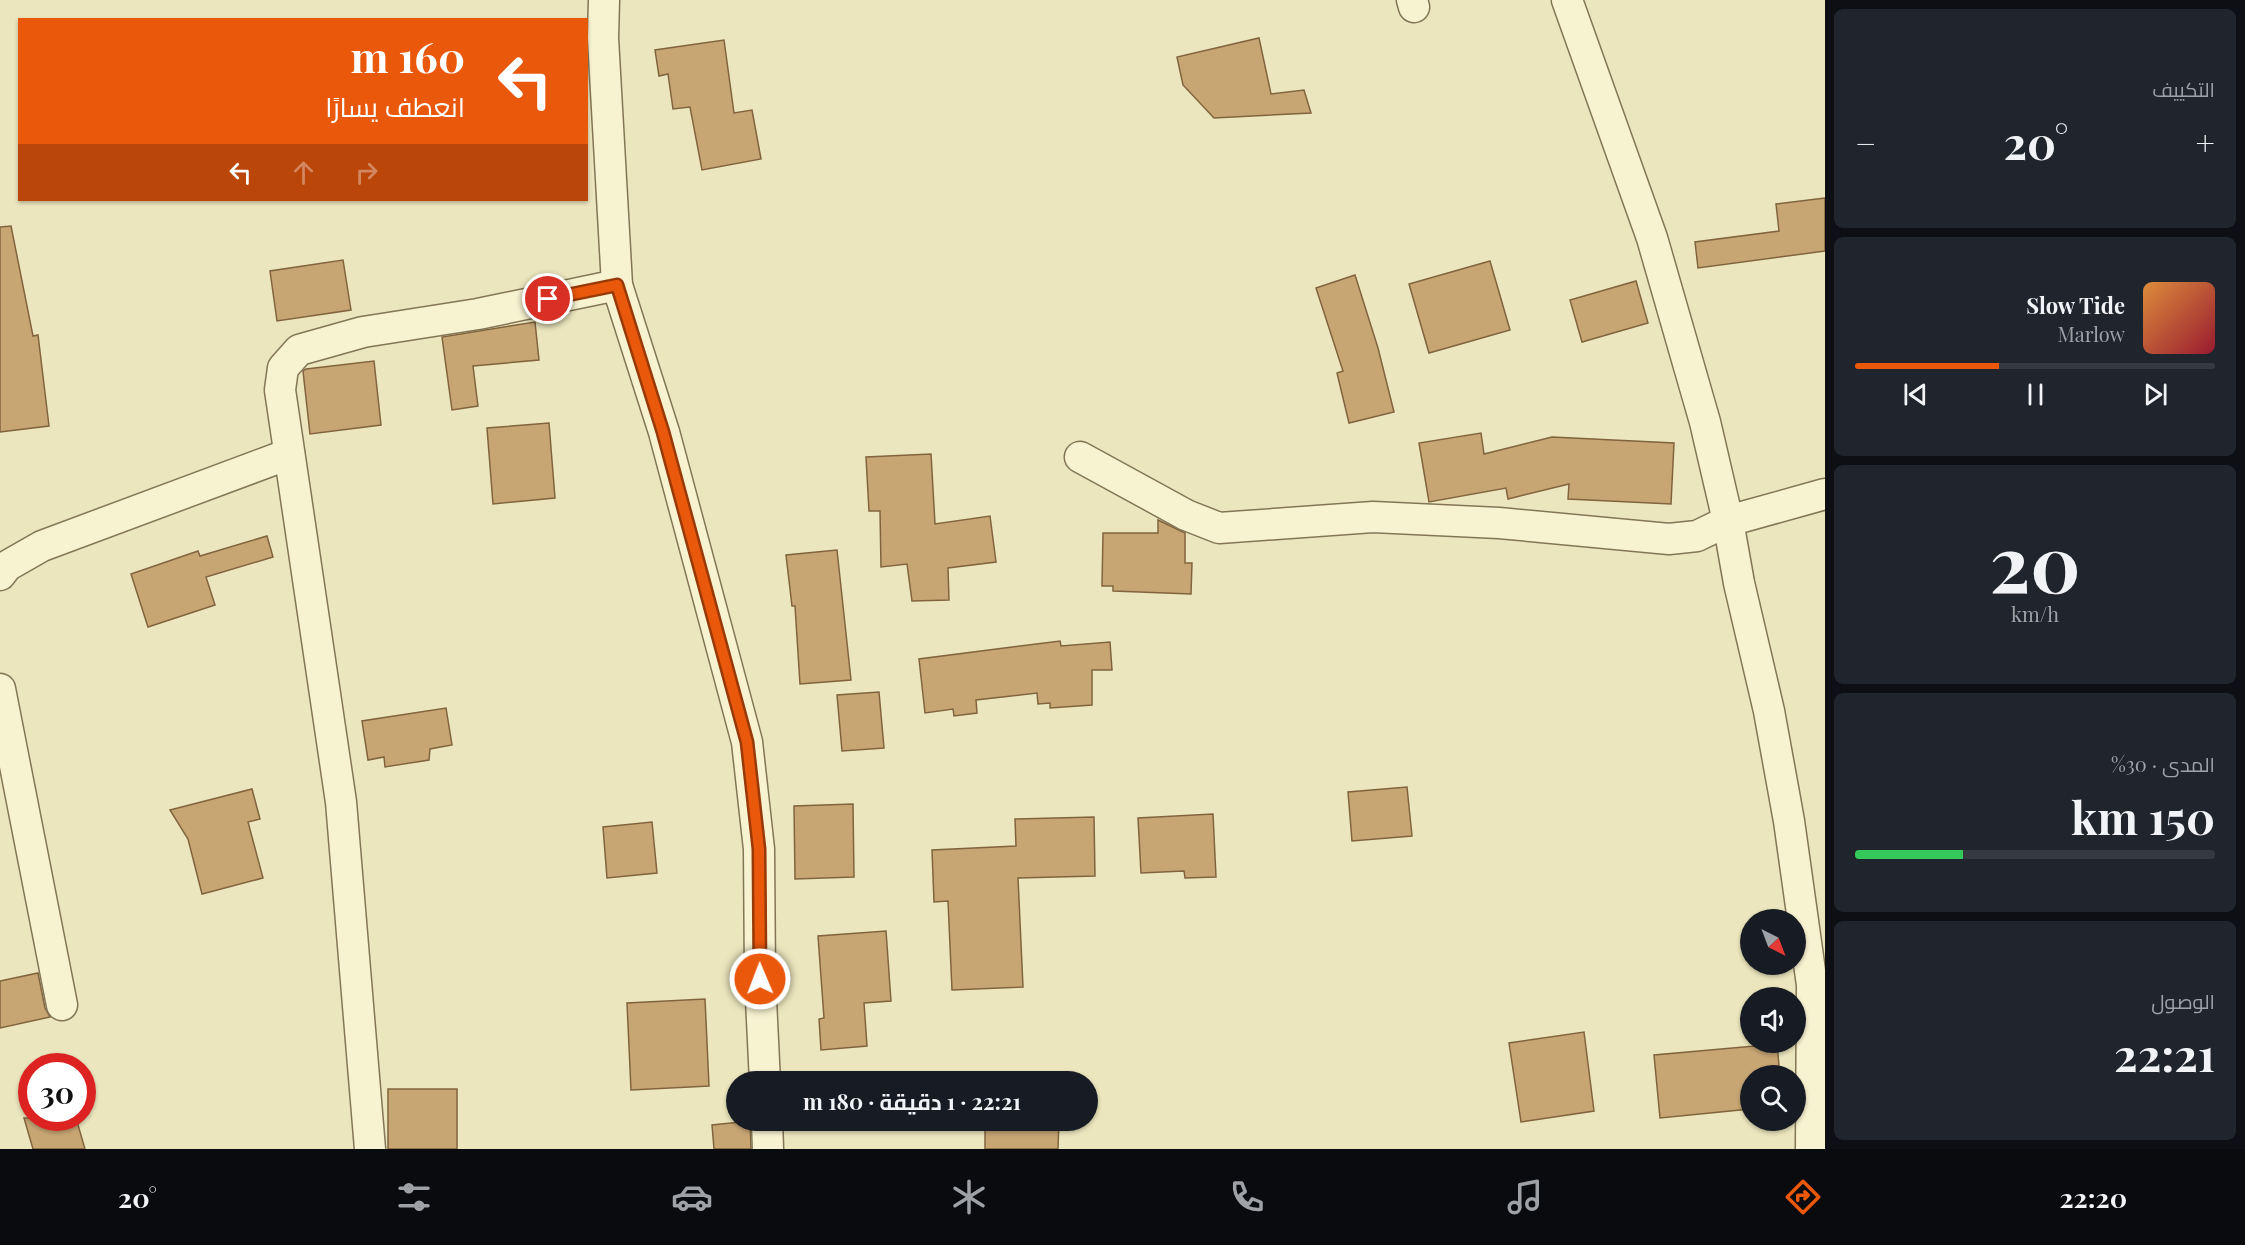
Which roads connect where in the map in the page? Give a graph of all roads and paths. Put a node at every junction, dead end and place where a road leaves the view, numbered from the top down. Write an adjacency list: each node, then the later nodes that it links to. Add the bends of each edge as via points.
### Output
1 (604, 0): 3 (street)
2 (1567, 0): 7 (street, via 1652,238 1705,422)
3 (617, 285): 4 (street, via 478,314 363,332 299,350 283,368 280,390); 11 (street, via 663,432 747,742 759,849)
4 (289, 454): 8 (street, via 42,546 7,566); 13 (street, via 341,802)
5 (1080, 457): 7 (street, via 1186,515 1219,528 1373,517 1499,523 1669,539 1697,536)
6 (1825, 494): 7 (street)
7 (1728, 521): 15 (street, via 1789,821 1812,985)
8 (0, 575)
9 (0, 689): 10 (street)
10 (62, 1005)
11 (764, 1071)
12 (767, 1131): 14 (street)
13 (370, 1149)
14 (768, 1149)
15 (1811, 1149)

